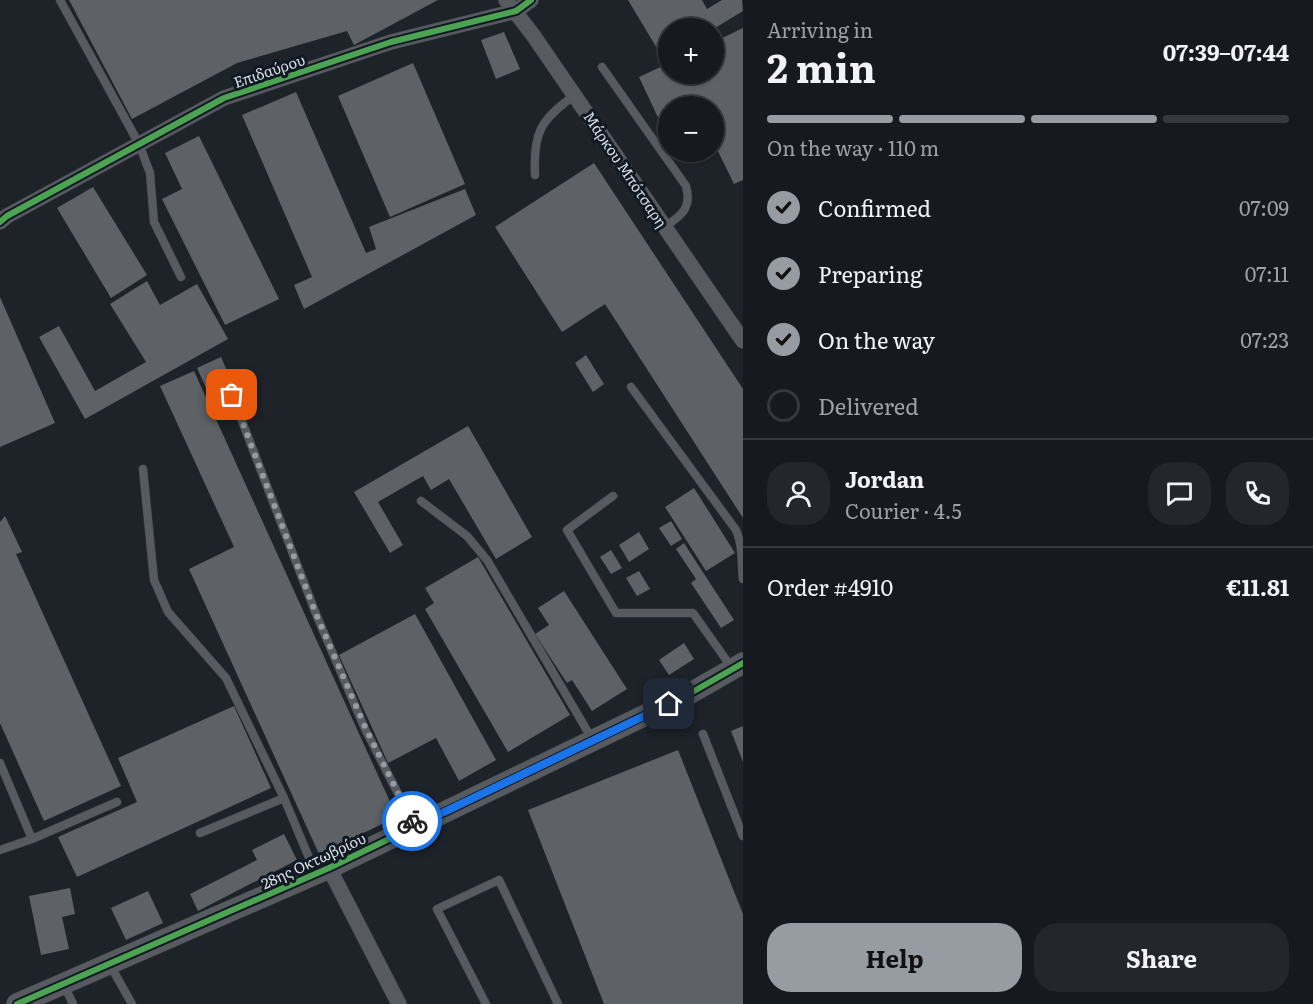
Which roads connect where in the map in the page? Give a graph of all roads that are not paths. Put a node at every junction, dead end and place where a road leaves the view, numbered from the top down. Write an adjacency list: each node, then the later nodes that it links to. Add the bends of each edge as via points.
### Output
1 (60, 0): 6 (lane)
2 (531, 0): 3 (street, Επιδαύρου)
3 (511, 5): 5 (street, Μάρκου Μπότσαρη); 6 (street, Επιδαύρου, via 231,96)
4 (602, 67): 9 (lane, via 686,186 686,207 681,216)
5 (574, 95): 7 (lane, via 544,121 536,137); 9 (street, Μάρκου Μπότσαρη)
6 (139, 144): 8 (street, Επιδαύρου); 10 (lane, via 150,173 154,222)
7 (535, 175)
8 (2, 213)
9 (665, 227): 11 (street, Μάρκου Μπότσαρη)
10 (181, 277)
11 (743, 340)
12 (630, 387): 17 (lane, via 736,530 741,540)
13 (232, 395): 24 (lane, via 316,614 366,729)
14 (143, 469): 22 (lane, via 154,580 160,596 168,612 226,678)
15 (613, 496): 18 (lane, via 567,530 616,614 693,613)
16 (421, 501): 20 (lane, via 467,536 487,560)
17 (743, 579)
18 (738, 666): 20 (street, 28ης Οκτωβρίου, via 708,685)
19 (703, 734): 26 (lane)
20 (593, 741): 24 (street, 28ης Οκτωβρίου)
21 (0, 763): 27 (lane)
22 (284, 798): 25 (lane); 29 (lane)
23 (117, 802): 27 (lane)
24 (415, 826): 29 (street, 28ης Οκτωβρίου)
25 (200, 833)
26 (743, 836)
27 (32, 839): 28 (lane)
28 (0, 850)
29 (322, 871): 30 (street, 28ης Οκτωβρίου); 35 (street)
30 (109, 963): 31 (street, 28ης Οκτωβρίου); 34 (lane)
31 (64, 983): 32 (street, 28ης Οκτωβρίου); 33 (lane)
32 (16, 1004)
33 (73, 1004)
34 (132, 1004)
35 (399, 1004)
36 (486, 1004): 37 (lane, via 437,909 498,880)
37 (558, 1004)

